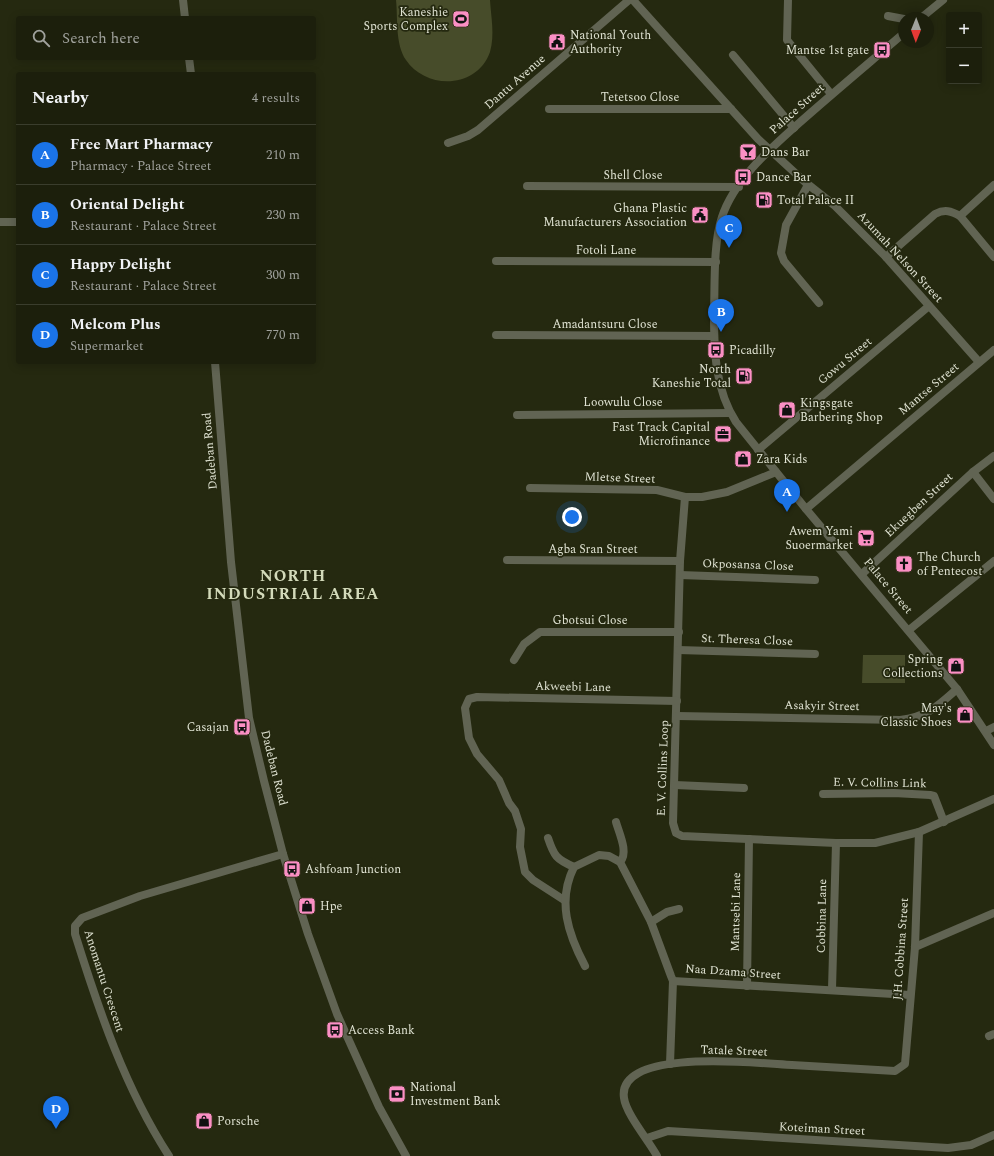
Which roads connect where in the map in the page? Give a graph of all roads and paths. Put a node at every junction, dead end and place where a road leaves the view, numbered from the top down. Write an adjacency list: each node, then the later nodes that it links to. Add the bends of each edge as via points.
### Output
1 (184, 0): 7 (street)
2 (629, 0): 18 (street, Dantu Avenue, via 478,130)
3 (633, 0): 16 (street, Azumah Nelson Street)
4 (788, 0): 14 (street, via 788,40)
5 (941, 0): 6 (street)
6 (928, 12)
7 (185, 16)
8 (888, 16): 9 (street)
9 (898, 18)
10 (898, 38): 14 (street, Palace Street)
11 (733, 55): 17 (street)
12 (189, 60): 13 (street)
13 (191, 72)
14 (831, 94): 17 (street, Palace Street)
15 (549, 109): 16 (street, Tetetsoo Close)
16 (731, 109): 19 (street, Azumah Nelson Street)
17 (794, 128): 19 (street, Palace Street)
18 (448, 143)
19 (769, 150): 20 (street, Azumah Nelson Street); 23 (street, Palace Street)
20 (808, 185): 27 (street, Azumah Nelson Street, via 834,205); 31 (street, via 787,221 781,255)
21 (994, 185): 24 (street)
22 (527, 186): 23 (street, Shell Close)
23 (739, 187): 30 (street, Palace Street, via 721,221)
24 (960, 216): 27 (street, via 949,210 935,214); 28 (street)
25 (0, 222): 26 (street)
26 (16, 222)
27 (886, 257): 32 (street, Azumah Nelson Street)
28 (994, 257)
29 (496, 261): 30 (street, Fotoli Lane)
30 (716, 262): 34 (street, Palace Street)
31 (819, 303)
32 (928, 306): 36 (street, Azumah Nelson Street); 40 (street, Gowu Street)
33 (496, 335): 34 (street, Amadantsuru Close)
34 (714, 336): 38 (street, Palace Street, via 719,383)
35 (994, 350): 36 (street, Mantse Street)
36 (979, 362): 47 (street, Mantse Street)
37 (215, 364): 75 (street, Dadeban Road, via 231,562 249,718)
38 (730, 413): 39 (street, Loowulu Close); 40 (street, Palace Street)
39 (516, 415)
40 (758, 450): 42 (street, Palace Street)
41 (994, 456): 43 (street, Ekuegben Street)
42 (776, 472): 45 (street, Mletse Street, via 727,492); 47 (street, Palace Street)
43 (973, 472): 46 (street); 51 (street, Ekuegben Street)
44 (530, 488): 45 (street, Mletse Street, via 657,490)
45 (685, 497): 49 (street, E. V. Collins Loop)
46 (994, 499)
47 (806, 509): 51 (street, Palace Street)
48 (507, 560): 49 (street, Agba Sran Street)
49 (680, 561): 52 (street, E. V. Collins Loop)
50 (994, 561): 54 (street)
51 (862, 574): 54 (street, Palace Street)
52 (680, 575): 53 (street, Okposansa Close); 55 (street, E. V. Collins Loop)
53 (815, 580)
54 (910, 630): 59 (street, Palace Street)
55 (679, 632): 56 (street, E. V. Collins Loop); 58 (street, Gbotsui Close, via 540,632 524,644)
56 (678, 650): 57 (street, St. Theresa Close); 60 (street, E. V. Collins Loop)
57 (815, 654)
58 (514, 660)
59 (957, 689): 61 (street, Asakyir Street, via 931,712 915,718); 63 (street, Palace Street)
60 (677, 701): 61 (street, E. V. Collins Loop); 78 (street, Akweebi Lane, via 477,697 469,699 465,708 472,747 499,780 515,811 521,829 520,847 525,872)
61 (677, 716): 65 (street, E. V. Collins Loop)
62 (994, 727): 63 (street)
63 (986, 731): 64 (street, Palace Street)
64 (994, 745)
65 (675, 784): 66 (street); 73 (street, E. V. Collins Loop, via 673,823 676,833 682,836)
66 (744, 788)
67 (823, 794): 70 (street, E. V. Collins Link, via 930,795 934,796)
68 (994, 799): 70 (street, E. V. Collins Loop)
69 (616, 822): 76 (street, via 624,850)
70 (944, 822): 71 (street, E. V. Collins Loop)
71 (919, 832): 74 (street, E. V. Collins Loop, via 875,843); 82 (street, J.H. Cobbina Street)
72 (548, 838): 77 (street, via 557,859)
73 (749, 840): 74 (street, E. V. Collins Loop); 85 (street, Mantsebi Lane)
74 (836, 843): 86 (street, Cobbina Lane)
75 (283, 854): 92 (street, Anomantu Crescent, via 140,896 82,918 75,926 75,934 112,1046); 93 (street, Dadeban Road, via 308,934 338,1014 379,1107)
76 (620, 862): 77 (street, via 609,856 598,855); 81 (street, Naa Dzama Street)
77 (574, 866): 78 (street, via 566,886)
78 (564, 900): 83 (street, via 570,932)
79 (679, 909): 81 (street, via 667,912)
80 (994, 913): 82 (street)
81 (651, 922): 84 (street, Naa Dzama Street)
82 (915, 947): 87 (street, J.H. Cobbina Street)
83 (585, 966)
84 (672, 980): 85 (street, Naa Dzama Street); 88 (street)
85 (747, 986): 86 (street, Naa Dzama Street)
86 (832, 989): 87 (street, Naa Dzama Street)
87 (910, 995): 89 (street, J.H. Cobbina Street, via 907,1060)
88 (670, 1064): 89 (street, Tatale Street, via 716,1060 896,1071); 91 (street, Tatale Street, via 634,1076 627,1086 624,1098 630,1115)
89 (902, 1067)
90 (994, 1135): 91 (street, Koteiman Street, via 971,1144 948,1148 668,1131)
91 (647, 1138): 94 (street, Tatale Street)
92 (169, 1156)
93 (406, 1156)
94 (657, 1156)

